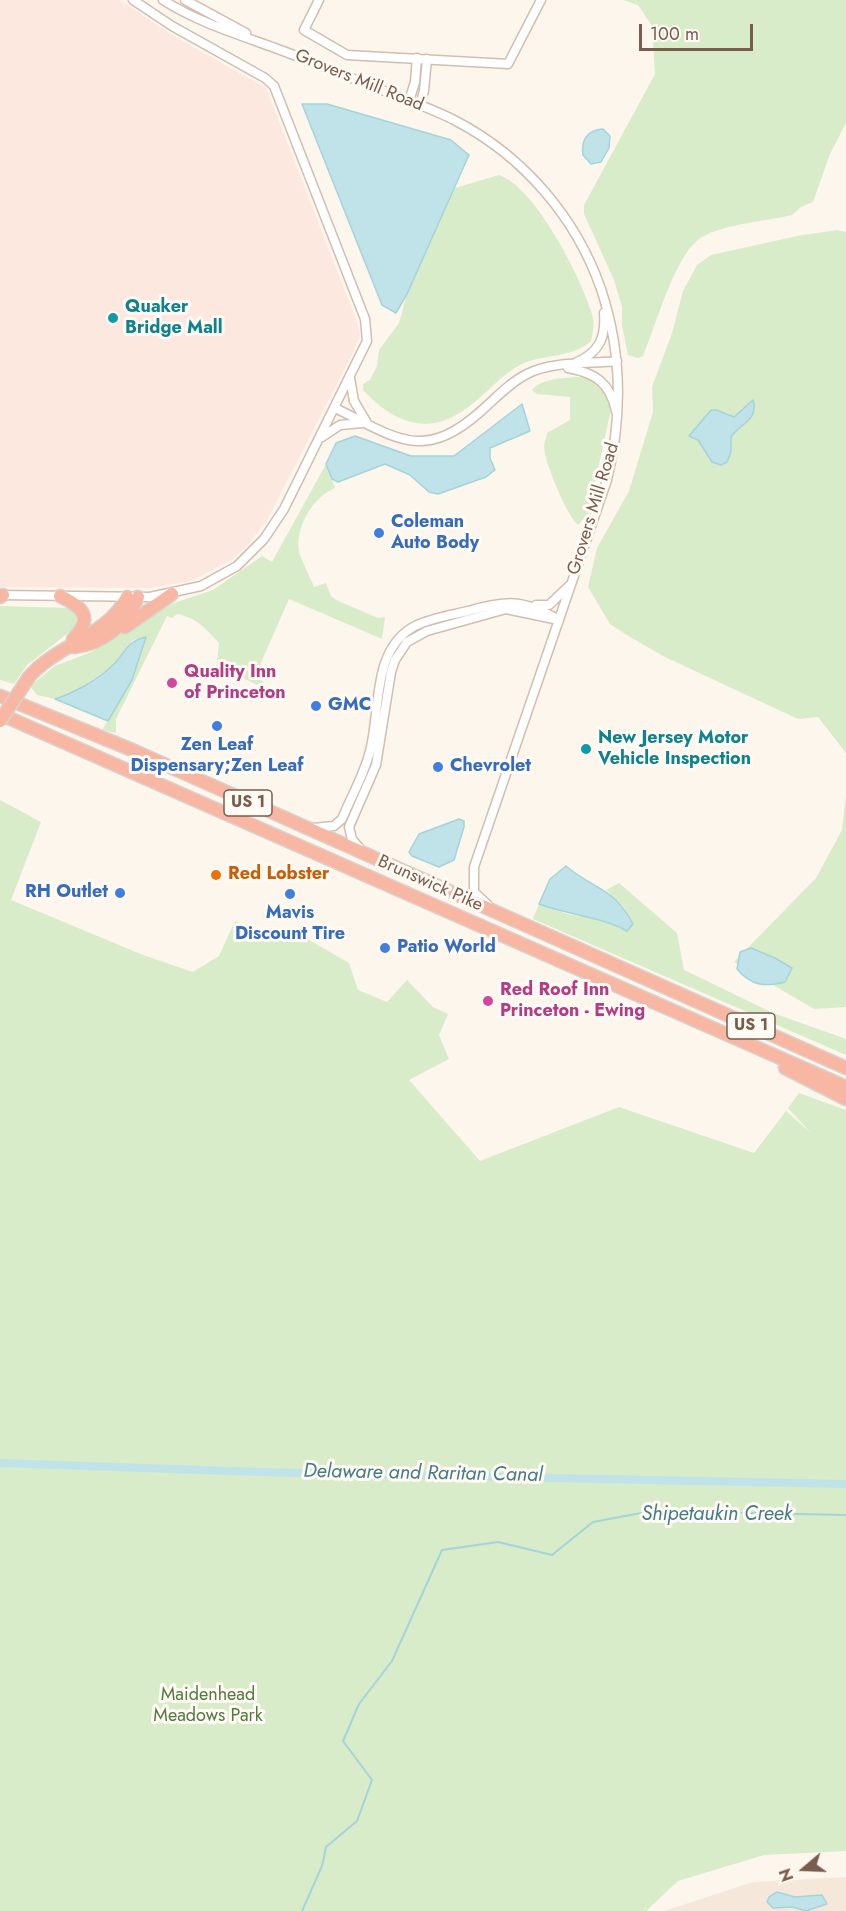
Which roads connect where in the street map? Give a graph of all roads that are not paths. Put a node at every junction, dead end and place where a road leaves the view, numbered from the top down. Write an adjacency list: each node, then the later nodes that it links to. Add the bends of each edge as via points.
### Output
1 (133, 0): 14 (street, via 265,78 275,88 366,322 366,344)
2 (163, 0): 6 (street, Grovers Mill Road, via 233,33)
3 (185, 0): 6 (street, Grovers Mill Road)
4 (319, 0): 7 (street, via 304,30 347,55)
5 (541, 0): 8 (street, via 508,64)
6 (276, 48): 9 (street, Grovers Mill Road)
7 (417, 58): 8 (street); 9 (street)
8 (427, 59): 10 (street)
9 (409, 101): 10 (street, Grovers Mill Road)
10 (420, 105): 11 (street, Grovers Mill Road, via 487,140 536,182 578,237)
11 (603, 294): 12 (street, Grovers Mill Road); 13 (street, via 605,330 599,345 580,360)
12 (618, 361): 13 (street); 16 (street, Grovers Mill Road)
13 (556, 367): 16 (street, via 590,373 601,380 612,396); 17 (street, via 519,378 462,428 442,438 407,441)
14 (350, 378): 15 (street); 17 (street, via 354,401)
15 (335, 408): 17 (street); 18 (street)
16 (618, 423): 19 (street, Grovers Mill Road, via 607,480)
17 (368, 424): 18 (street, via 340,425)
18 (319, 439): 20 (street, via 279,517 248,556 218,578)
19 (572, 583): 24 (street, via 549,605); 25 (street, Grovers Mill Road)
20 (172, 594): 23 (street); 26 (highway)
21 (1, 596): 22 (street)
22 (60, 596): 23 (street); 27 (highway, via 79,606 84,618 81,631)
23 (133, 597): 26 (highway, via 126,619); 27 (highway, via 111,618)
24 (529, 605): 25 (street); 31 (street, via 497,603 408,630 386,662 370,751 342,819 328,828)
25 (559, 620): 32 (street, via 501,610 428,631 407,642 391,672 376,765 349,827 354,843); 33 (street, Grovers Mill Road, via 474,867 474,892)
26 (108, 635): 27 (highway)
27 (63, 648): 30 (highway, bridge, via 29,677)
28 (0, 696): 31 (highway, Brunswick Pike / US 1, via 130,749)
29 (0, 714): 35 (highway, Brunswick Pike / US 1)
30 (0, 722)
31 (300, 827): 32 (highway, Brunswick Pike / US 1)
32 (368, 856): 33 (highway, Brunswick Pike / US 1)
33 (495, 912): 34 (highway, Brunswick Pike / US 1)
34 (657, 984): 36 (highway); 37 (highway, Brunswick Pike / US 1)
35 (671, 1011): 38 (highway, Brunswick Pike / US 1); 39 (highway)
36 (846, 1060)
37 (846, 1068)
38 (846, 1087)
39 (846, 1099)

